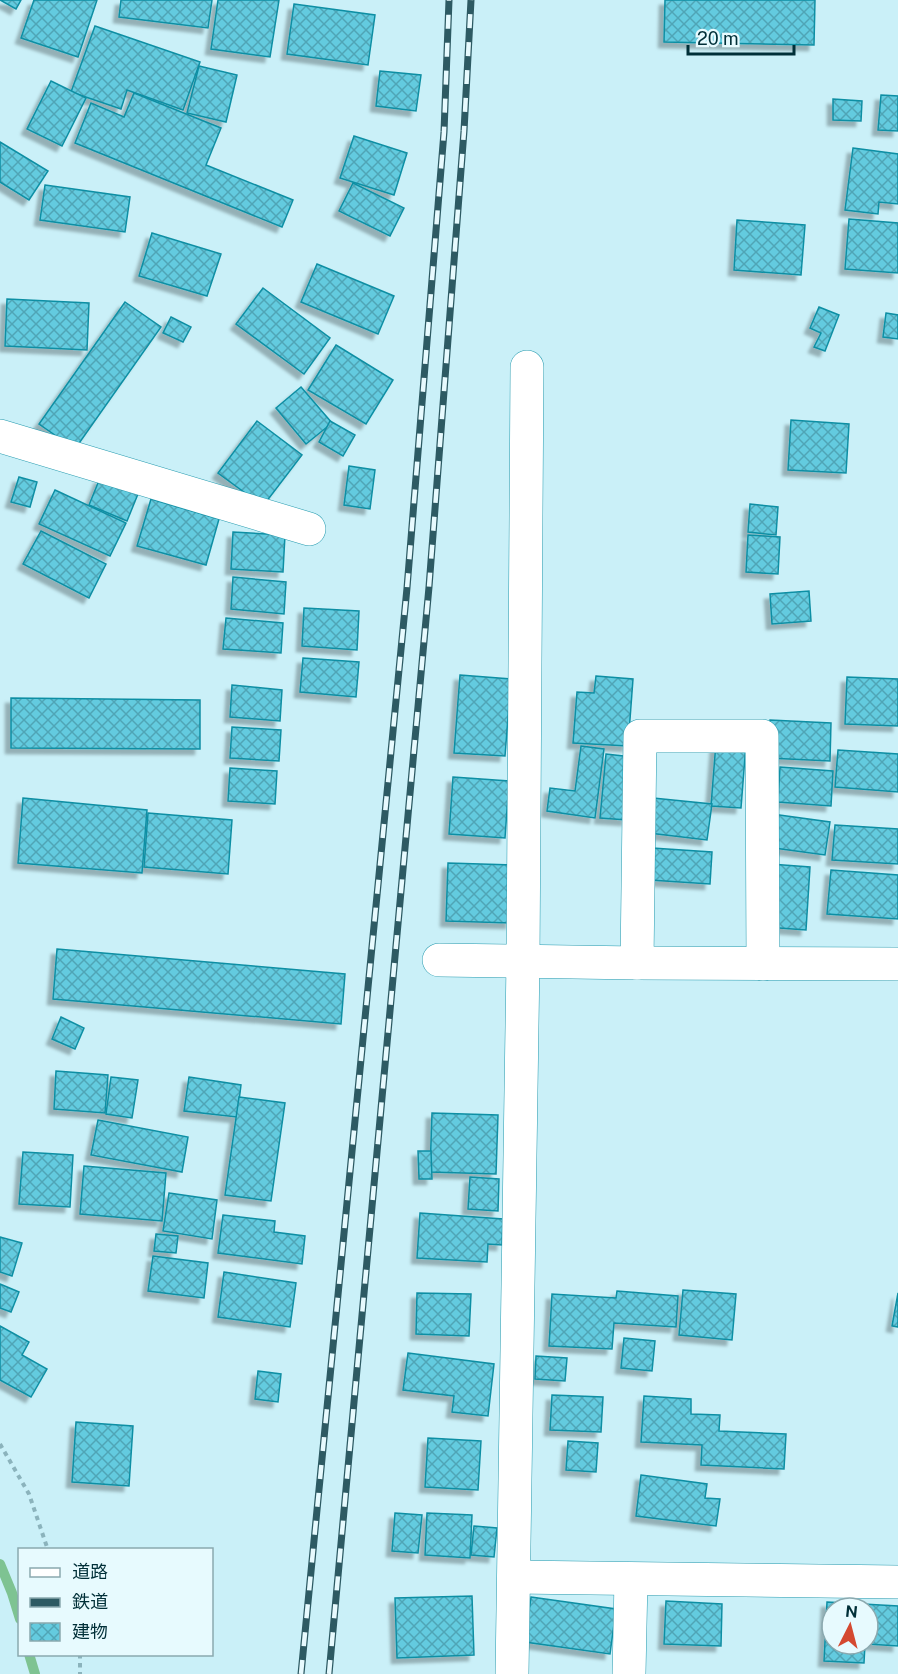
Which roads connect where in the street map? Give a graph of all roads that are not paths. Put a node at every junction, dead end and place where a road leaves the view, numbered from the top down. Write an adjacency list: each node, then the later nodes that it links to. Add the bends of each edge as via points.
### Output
1 (527, 367): 5 (street)
2 (0, 436): 3 (street)
3 (309, 529)
4 (440, 960): 5 (street)
5 (523, 961): 6 (street); 9 (street)
6 (637, 963): 7 (street); 7 (street, via 640,736 762,736)
7 (764, 964): 8 (street)
8 (898, 964)
9 (514, 1577): 10 (street); 12 (street)
10 (631, 1579): 11 (street); 13 (street)
11 (898, 1582)
12 (512, 1674)
13 (629, 1674)

